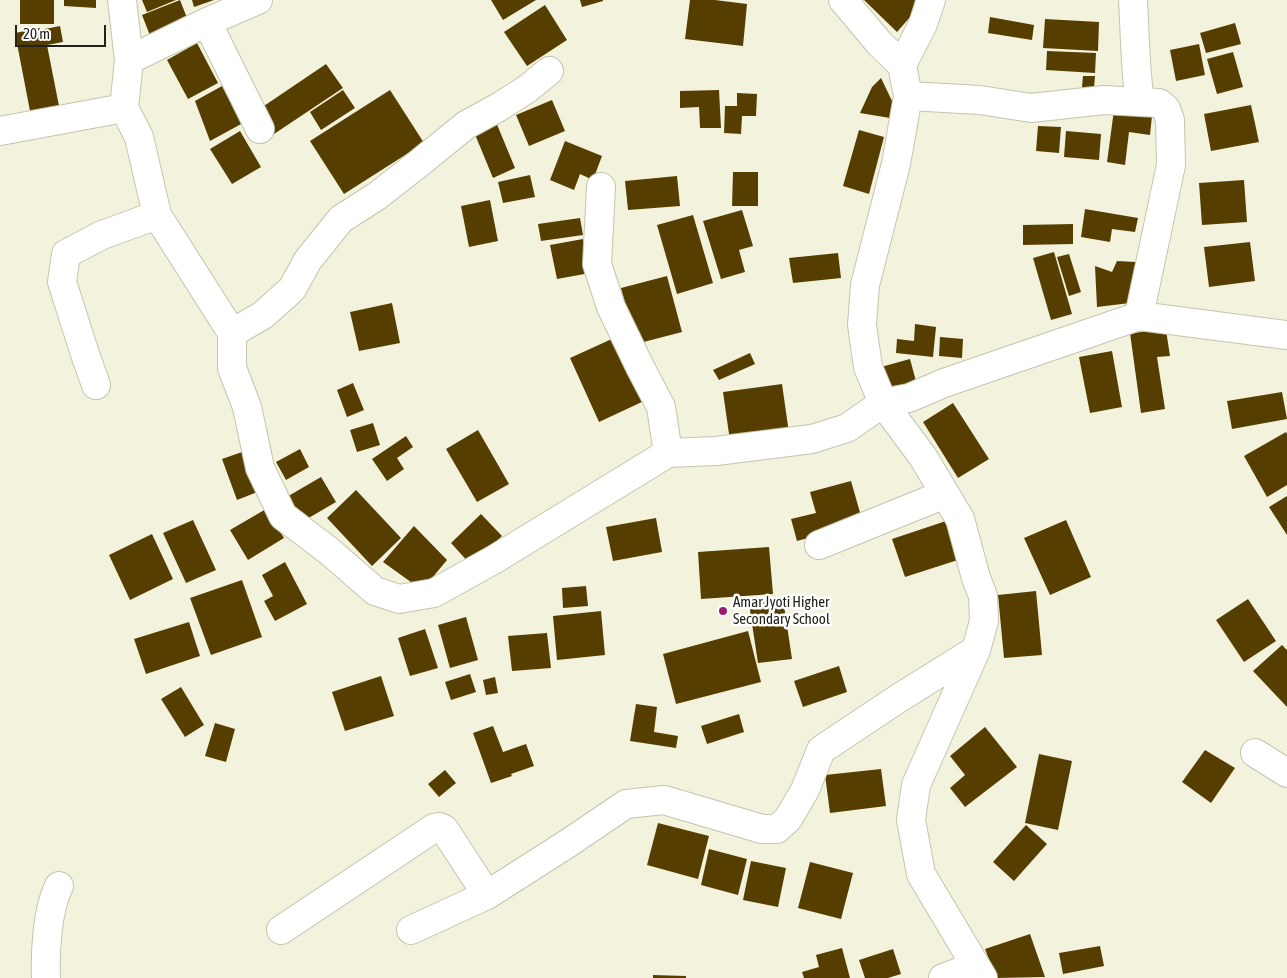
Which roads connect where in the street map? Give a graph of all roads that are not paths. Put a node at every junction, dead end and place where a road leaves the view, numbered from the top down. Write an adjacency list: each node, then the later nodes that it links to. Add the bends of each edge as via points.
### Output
1 (122, 0): 7 (street)
2 (258, 0): 6 (street)
3 (843, 0): 8 (street)
4 (931, 0): 8 (street)
5 (1133, 0): 11 (street)
6 (207, 22): 7 (street); 13 (street)
7 (129, 60): 12 (street)
8 (902, 65): 10 (street)
9 (549, 71): 18 (street, via 527,90 466,125 377,196 341,219 308,260 292,289 263,315)
10 (908, 96): 11 (street, via 980,100 1031,108 1104,100); 21 (street, via 896,164 865,285 862,325 868,367)
11 (1140, 102): 17 (street, via 1159,103 1166,109 1170,120 1171,165)
12 (124, 108): 14 (street); 16 (street, via 139,137)
13 (260, 129)
14 (0, 131)
15 (600, 187): 22 (street, via 597,264 611,307 662,407)
16 (157, 215): 18 (street); 20 (street, via 102,235 66,254 62,282)
17 (1138, 316): 19 (street); 21 (street, via 944,383 910,398)
18 (232, 333): 22 (street, via 232,368 247,407 260,468 284,516 375,591 399,599 434,593)
19 (1287, 335)
20 (96, 385)
21 (883, 402): 22 (street, via 847,428 812,439 716,451); 23 (street)
22 (668, 453)
23 (945, 494): 24 (street); 25 (street, via 960,519 983,596 984,621)
24 (819, 545)
25 (976, 650): 29 (street, via 821,750 805,790 788,819 777,829 762,829 664,800 626,804); 32 (street, via 916,785 912,820 921,874)
26 (1254, 752): 27 (street)
27 (1287, 773)
28 (59, 886): 33 (street, via 48,928)
29 (487, 895): 30 (street, via 444,829 434,828); 31 (street)
30 (281, 930)
31 (411, 930)
32 (979, 972): 34 (street)
33 (46, 978)
34 (943, 978)

